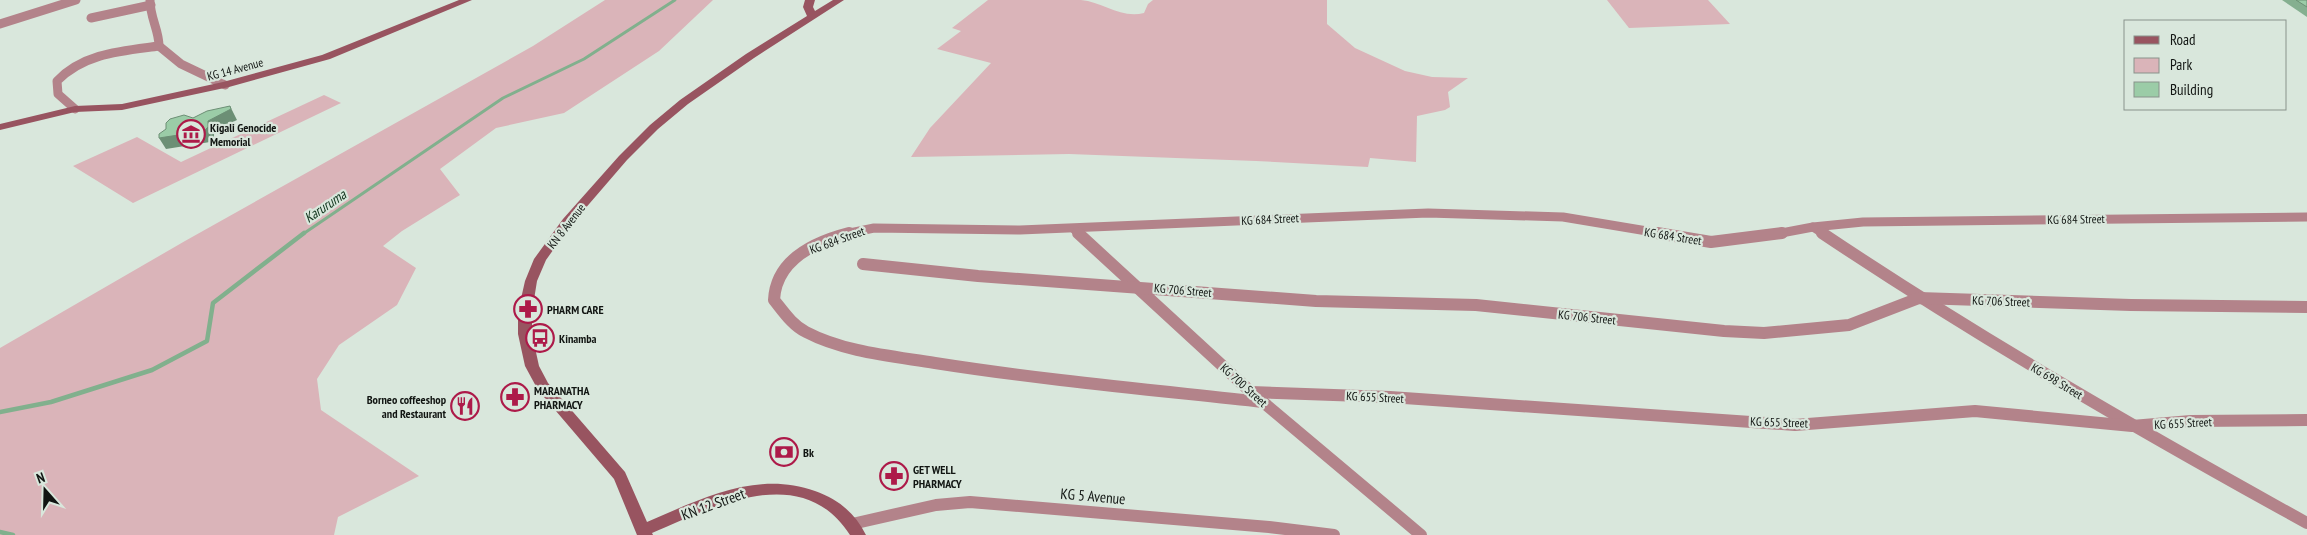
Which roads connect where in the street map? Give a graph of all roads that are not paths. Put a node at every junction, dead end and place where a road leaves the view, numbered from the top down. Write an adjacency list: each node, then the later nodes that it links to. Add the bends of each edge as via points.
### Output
1 (76, 0): 8 (street)
2 (464, 0): 10 (main road, KG 14 Avenue, via 326,57)
3 (810, 0): 6 (main road, via 808,7)
4 (839, 0): 6 (main road, KN 8 Avenue)
5 (151, 2): 7 (street); 9 (street, via 150,15 160,37)
6 (812, 16): 26 (main road, KN 8 Avenue, via 693,96 654,127 567,222 540,260 531,281 525,334 532,366 543,386 620,476)
7 (91, 18)
8 (0, 24)
9 (159, 46): 10 (street, via 181,64); 11 (street, via 100,55 64,72 56,81 58,94)
10 (225, 85): 11 (main road, KG 14 Avenue, via 122,107)
11 (75, 110): 12 (main road, KG 14 Avenue)
12 (0, 126)
13 (2307, 217): 14 (street, KG 684 Street, via 1863,222)
14 (1813, 227): 15 (street, KG 684 Street, via 1756,238 1711,242 1563,217 1428,213); 18 (street, KG 698 Street)
15 (1074, 229): 17 (street, KG 700 Street); 21 (street, KG 684 Street, via 859,230 817,246 790,262 774,282 774,300 805,332 829,342 874,353 993,372)
16 (863, 264): 17 (street, KG 706 Street, via 978,276)
17 (1137, 286): 18 (street, KG 706 Street, via 1316,301 1476,305 1764,333 1849,324); 20 (street, KG 700 Street)
18 (1919, 298): 19 (street, KG 706 Street); 23 (street, KG 698 Street)
19 (2307, 307)
20 (1251, 392): 21 (street, KG 700 Street); 23 (street, KG 655 Street, via 1390,397 1795,425 1975,411)
21 (1263, 402): 28 (street, KG 700 Street)
22 (2307, 420): 23 (street, KG 655 Street, via 2191,421)
23 (2132, 426): 24 (street, KG 698 Street)
24 (2307, 523)
25 (855, 529): 26 (main road, KN 12 Street, via 838,508 811,495 779,489 732,494); 27 (street, KG 5 Avenue, via 936,505 970,502)
26 (644, 532)
27 (1334, 535)
28 (1421, 535)

